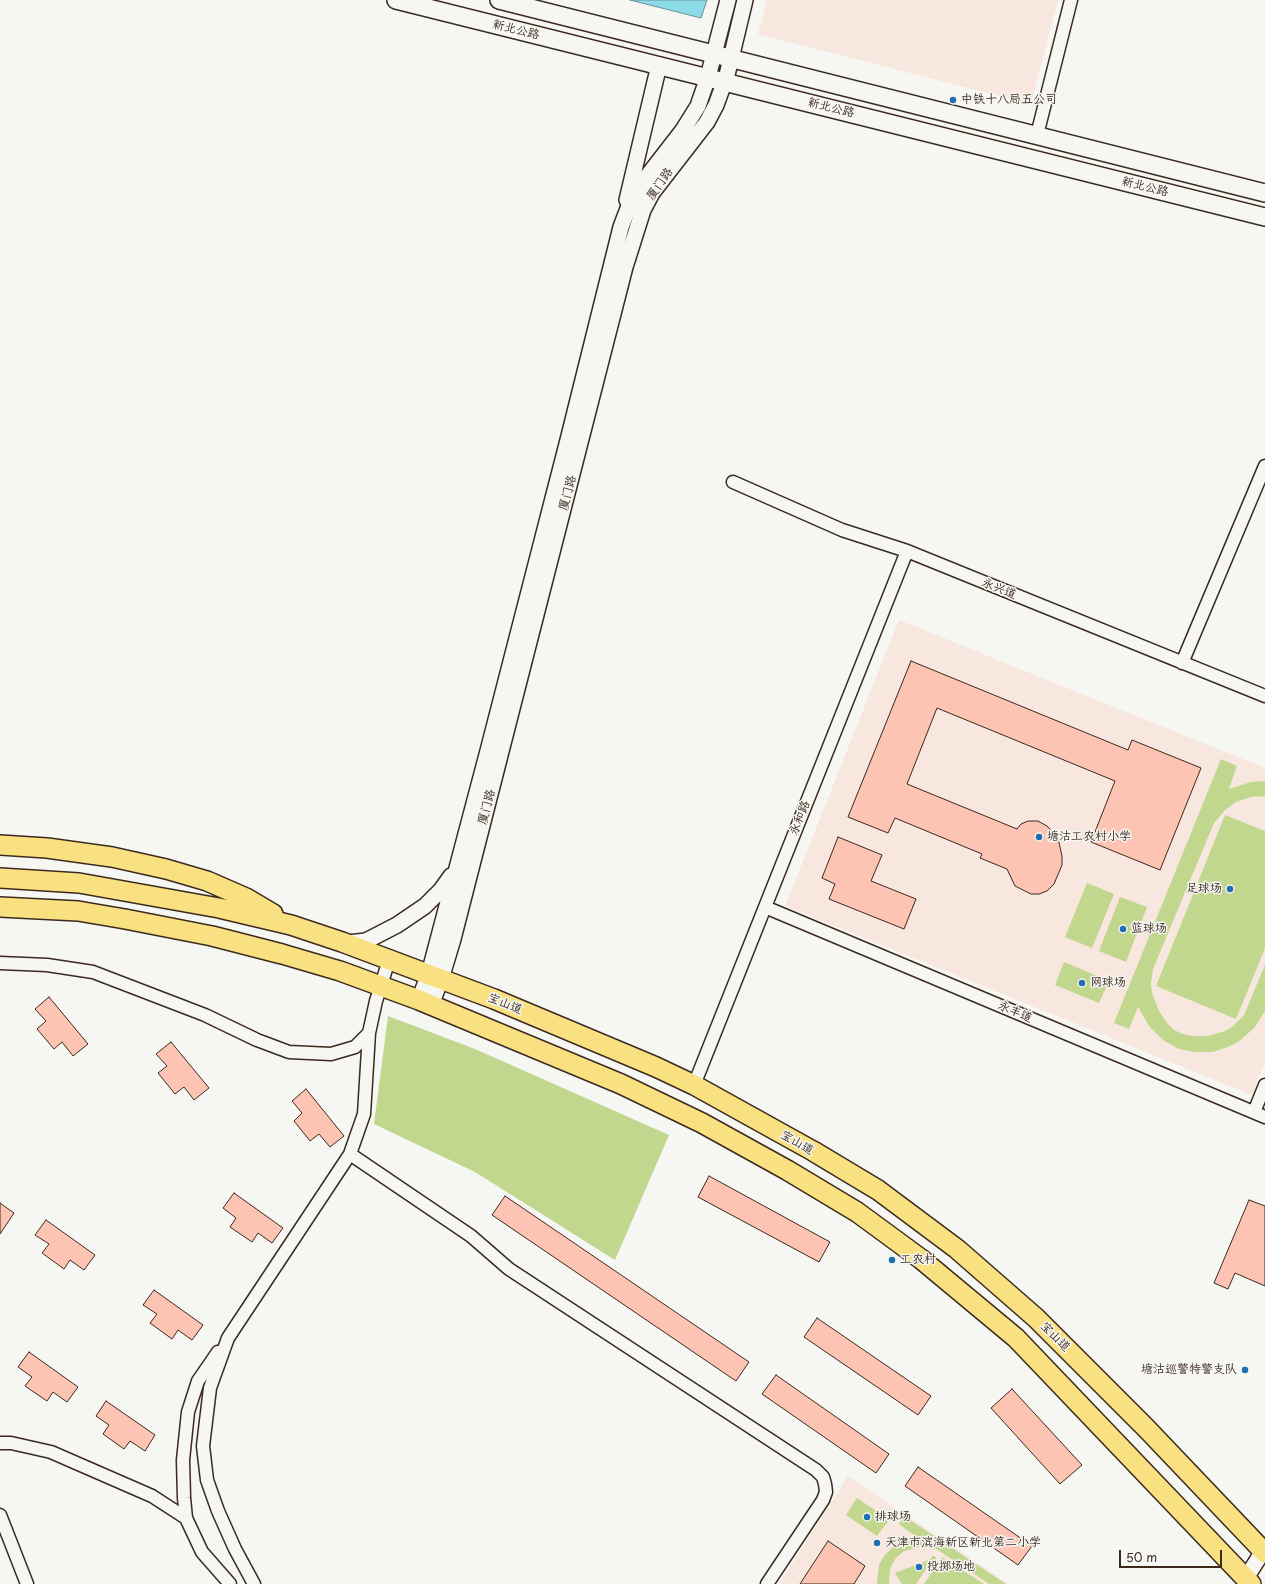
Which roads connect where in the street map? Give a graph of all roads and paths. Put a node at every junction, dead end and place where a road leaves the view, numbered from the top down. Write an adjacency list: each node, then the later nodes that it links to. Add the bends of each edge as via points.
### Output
1 (396, 0): 8 (main road, 新北公路)
2 (500, 0): 6 (main road, 新北公路)
3 (728, 0): 6 (street, 厦门路)
4 (745, 0): 7 (street, 厦门路)
5 (1071, 0): 11 (street)
6 (713, 54): 7 (main road, 新北公路); 9 (street, 厦门路)
7 (731, 58): 10 (street, 厦门路); 11 (main road, 新北公路)
8 (659, 65): 9 (main road, 新北公路); 14 (street)
9 (708, 77): 10 (main road, 新北公路); 14 (street, 厦门路, via 698,106 645,180)
10 (725, 82): 13 (main road, 新北公路); 29 (street, 厦门路, via 707,122 661,180 643,210 625,267 455,931)
11 (1037, 135): 12 (main road, 新北公路)
12 (1265, 193)
13 (1265, 217)
14 (621, 226): 21 (street, 厦门路)
15 (1265, 466): 18 (street)
16 (733, 482): 17 (street, 永兴道, via 842,530)
17 (907, 551): 18 (street, 永兴道); 24 (street, 永和路)
18 (1182, 663): 19 (street, 永兴道)
19 (1265, 696)
20 (0, 845): 25 (main road, via 47,848 112,857 166,869 207,881 246,898)
21 (458, 864): 26 (street, via 441,890 411,916 366,941); 29 (street, 厦门路)
22 (0, 878): 25 (main road, 宝山道, via 79,883 220,908)
23 (0, 907): 30 (main road, via 78,911 212,936 282,954)
24 (765, 907): 33 (street, 永和路); 35 (street, 永丰道)
25 (291, 925): 26 (main road, 宝山道)
26 (342, 942): 27 (main road, 宝山道)
27 (389, 960): 29 (main road, 宝山道); 30 (street)
28 (0, 963): 32 (street, via 47,965 93,972 205,1015 289,1052 331,1054 355,1047)
29 (435, 977): 31 (street, 厦门路); 33 (main road, 宝山道, via 570,1030)
30 (380, 985): 31 (main road); 32 (street)
31 (425, 1003): 42 (main road, via 621,1084 702,1123 857,1212 921,1259 1016,1338)
32 (369, 1033): 36 (street, via 364,1114)
33 (694, 1085): 41 (main road, 宝山道, via 878,1190 957,1249 1036,1318)
34 (1265, 1085): 35 (street)
35 (1259, 1115)
36 (350, 1154): 37 (street); 46 (street, via 472,1236 509,1269 810,1465 823,1477 826,1492 823,1500)
37 (228, 1338): 40 (street, via 198,1381 188,1412 183,1460); 45 (street, via 210,1388 203,1446 207,1480 218,1511)
38 (0, 1442): 40 (street, via 51,1452 152,1496)
39 (0, 1515): 43 (street)
40 (186, 1518): 44 (street, via 202,1552)
41 (1264, 1551): 42 (street)
42 (1248, 1583)
43 (27, 1584)
44 (230, 1584)
45 (254, 1584)
46 (767, 1584)

